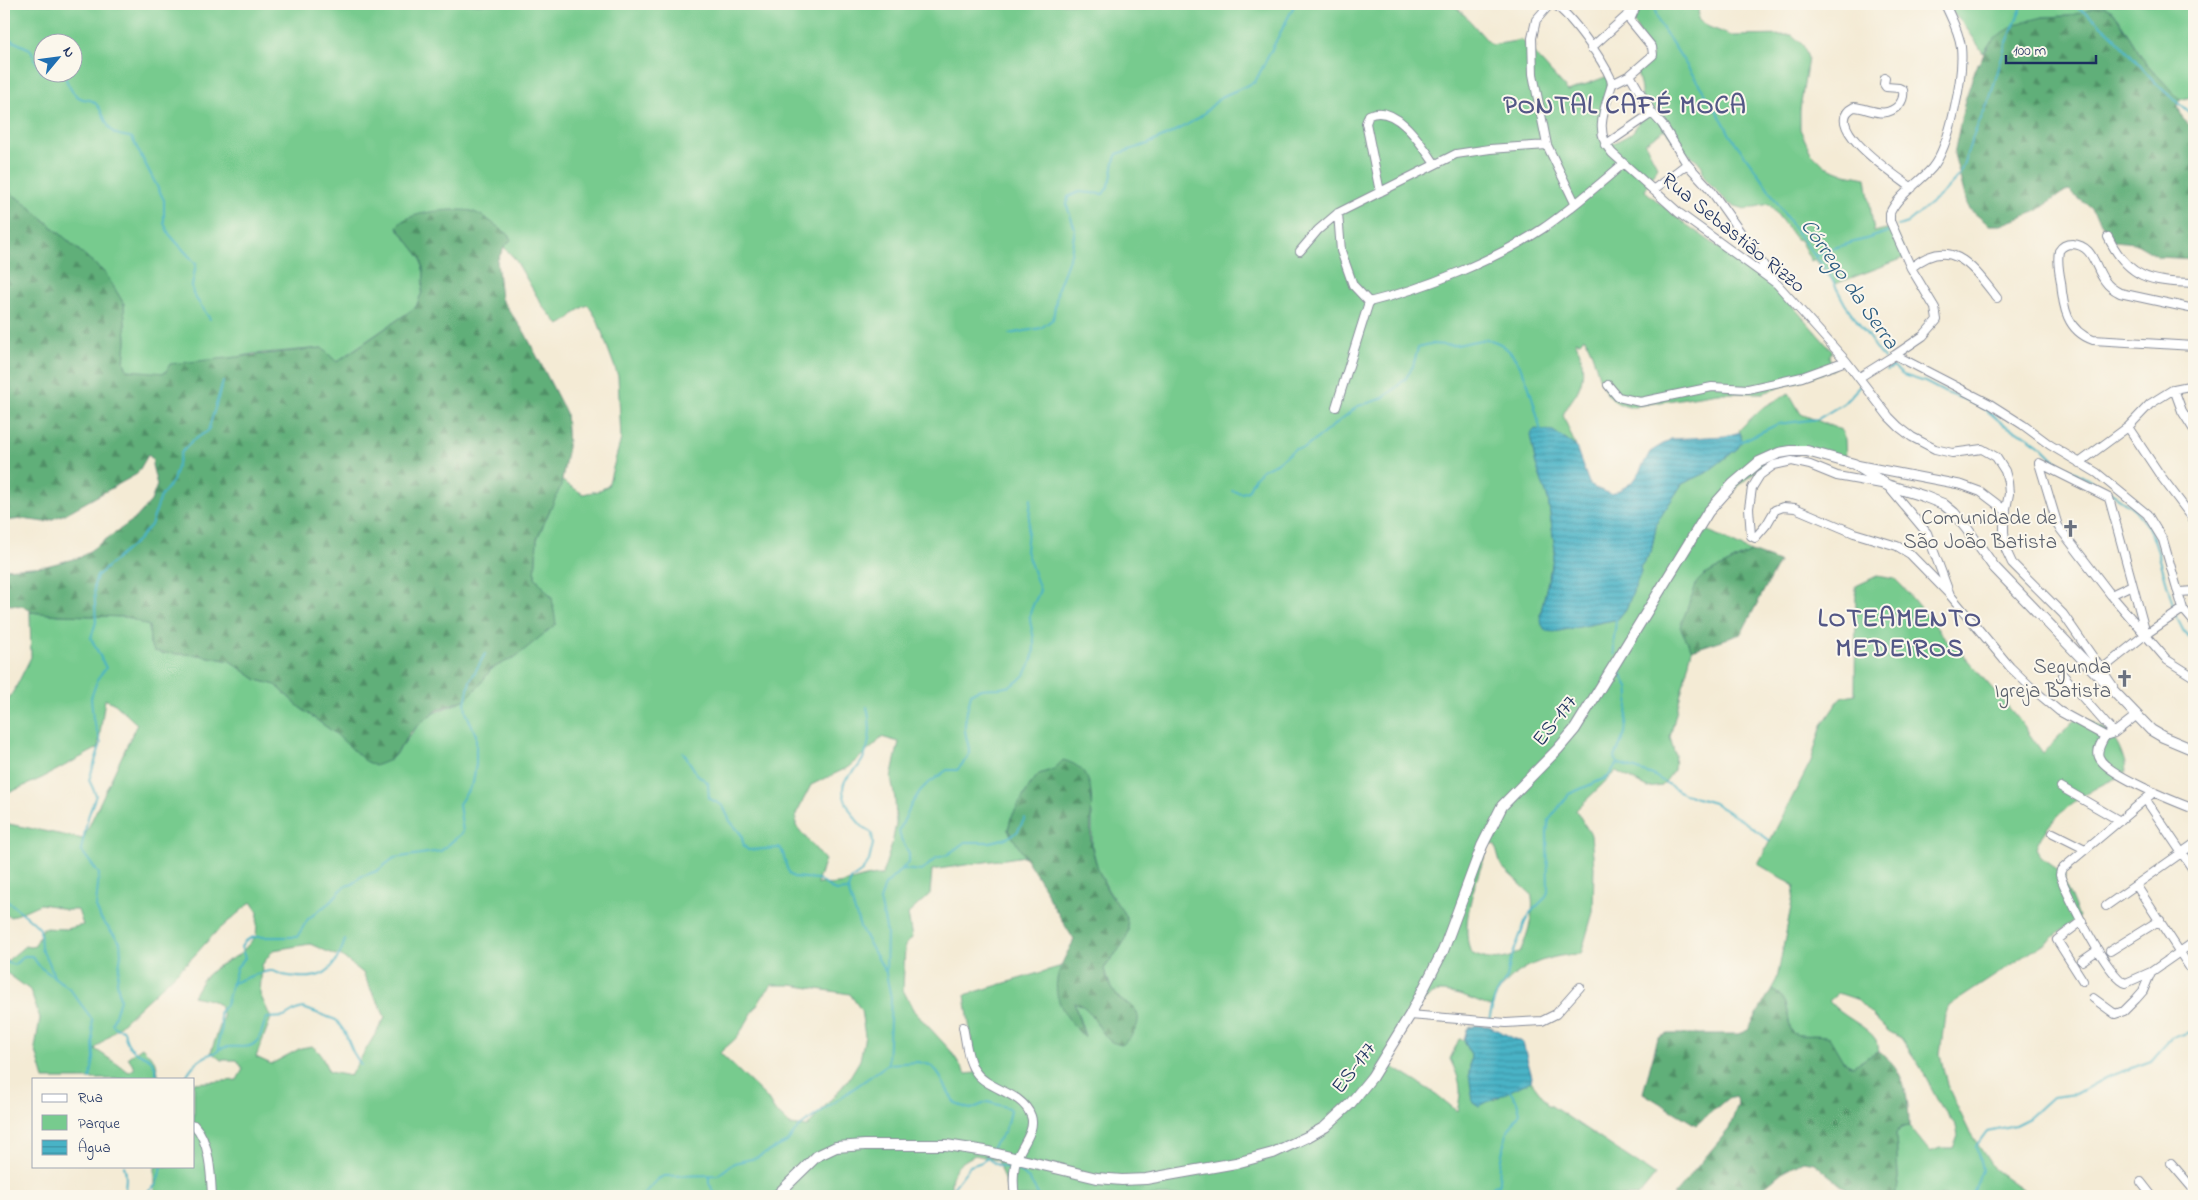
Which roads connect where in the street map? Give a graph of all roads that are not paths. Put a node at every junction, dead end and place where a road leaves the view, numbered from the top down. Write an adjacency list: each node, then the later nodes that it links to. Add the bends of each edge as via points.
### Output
1 (1550, 4): 12 (street, via 1536,20 1532,38 1533,74)
2 (1554, 4): 6 (street)
3 (1569, 4): 6 (street)
4 (1945, 4): 17 (street, via 1961,46 1960,88 1940,156)
5 (1635, 7): 7 (street); 8 (street, via 1632,23 1652,47 1653,55)
6 (1562, 9): 7 (street)
7 (1591, 48): 10 (street, via 1608,72)
8 (1630, 75): 10 (street); 11 (street)
9 (1885, 78): 17 (street, via 1886,87 1903,90 1901,102 1894,109 1882,113 1854,107 1846,114 1845,125 1865,151)
10 (1612, 84): 13 (street, via 1601,132)
11 (1652, 113): 13 (street); 16 (street)
12 (1547, 145): 14 (street, via 1456,154); 20 (street)
13 (1605, 145): 15 (street, Rua Sebastião Rizzo)
14 (1435, 164): 19 (street); 19 (street, via 1418,137 1390,114 1377,112 1369,115 1366,123)
15 (1623, 164): 18 (street, Rua Sebastião Rizzo); 20 (street)
16 (1688, 164): 18 (street); 26 (street, via 1710,189)
17 (1912, 188): 24 (street, via 1892,208 1889,217)
18 (1653, 190): 26 (street, Rua Sebastião Rizzo, via 1698,228)
19 (1380, 192): 21 (street)
20 (1575, 203): 28 (street, via 1542,229 1504,250 1442,278)
21 (1338, 213): 23 (street); 28 (street, via 1340,251 1353,285)
22 (2108, 237): 25 (street, via 2122,262 2134,271 2170,282)
23 (1300, 251)
24 (1911, 268): 27 (street, via 1933,254 1950,254 1975,270); 31 (street, via 1935,308 1937,320 1923,336)
25 (2194, 283)
26 (1777, 284): 32 (street, Rua Sebastião Rizzo)
27 (1997, 298)
28 (1369, 302): 37 (street)
29 (2194, 308): 30 (street, via 2120,293 2104,280 2092,255 2082,246 2065,245 2059,250 2066,315 2084,337)
30 (2194, 346)
31 (1889, 359): 33 (street); 40 (street, via 1990,404)
32 (1846, 361): 33 (street, Rua Sebastião Rizzo); 34 (street, via 1802,377 1748,389 1712,387 1640,402 1618,397)
33 (1860, 377): 43 (street, Rua Sebastião Rizzo, via 1889,417 1912,437 1952,454 1982,449 1996,457 2008,482)
34 (1608, 385)
35 (2194, 385): 36 (street)
36 (2174, 389): 38 (street, via 2142,410); 39 (street)
37 (1336, 407)
38 (2128, 427): 40 (street); 44 (street)
39 (2194, 430)
40 (2079, 462): 46 (street, via 2147,514 2163,540)
41 (1854, 464): 42 (main road, ES-177 / ES-177); 43 (street, via 1962,485 1981,492); 84 (main road, ES-177 / ES-177, via 1807,451 1779,453 1759,462 1708,512 1574,729 1558,750 1502,806 1482,846 1443,951)
42 (1888, 485): 48 (street, via 1927,533); 48 (street, via 1838,476 1792,461 1774,465 1760,475 1752,488 1749,508 1751,536 1755,538 1775,510 1794,508 1854,534 1897,546 1910,554); 53 (main road, ES-177, via 1942,504 1954,513 1994,567)
43 (2006, 511): 53 (street, Rua Sebastião Rizzo, via 2006,550 2012,563 2063,614)
44 (2194, 520)
45 (2132, 585): 49 (street); 49 (street, via 2108,498 2039,463 2058,526); 52 (street)
46 (2180, 592): 47 (street); 50 (street)
47 (2194, 592)
48 (1950, 595): 58 (street, via 2034,690 2059,711)
49 (2111, 595): 52 (street)
50 (2184, 609): 51 (street); 52 (street)
51 (2194, 622)
52 (2146, 634): 53 (street); 55 (street, via 2167,660)
53 (2102, 673): 56 (main road, ES-177)
54 (2063, 675): 57 (street)
55 (2194, 677)
56 (2137, 715): 57 (street); 59 (main road, ES-177, via 2151,730)
57 (2114, 733): 58 (street)
58 (2106, 736): 61 (street, via 2098,750 2101,761)
59 (2194, 750)
60 (2061, 787): 64 (street)
61 (2154, 792): 62 (street); 63 (street)
62 (2146, 800): 64 (street); 68 (street)
63 (2194, 809)
64 (2120, 821): 67 (street)
65 (2053, 833): 67 (street)
66 (2194, 844): 68 (street)
67 (2085, 849): 73 (street, via 2061,870 2060,875)
68 (2182, 853): 69 (street); 70 (street)
69 (2194, 871)
70 (2136, 885): 71 (street); 72 (street)
71 (2106, 906)
72 (2160, 920): 76 (street); 77 (street)
73 (2082, 921): 75 (street); 81 (street, via 2057,940)
74 (2194, 942): 77 (street)
75 (2098, 950): 78 (street); 79 (street, via 2122,982)
76 (2110, 951)
77 (2180, 951): 79 (street); 80 (street)
78 (2082, 961)
79 (2151, 972): 83 (street, via 2143,991 2124,1011 2115,1014)
80 (2194, 974)
81 (2082, 981)
82 (1580, 987): 84 (street, via 1556,1014 1542,1021 1506,1023)
83 (2093, 998)
84 (1410, 1015): 87 (main road, ES-177 / ES-177, via 1372,1077 1350,1104 1325,1127 1291,1146 1236,1163 1146,1179 1097,1178)
85 (963, 1027): 87 (street, via 974,1070 1022,1103 1032,1118 1031,1129)
86 (195, 1126): 91 (street, via 206,1148)
87 (1017, 1160): 92 (main road, ES-177, via 946,1145 836,1147 817,1156); 93 (street)
88 (2170, 1163): 90 (street)
89 (2141, 1182): 94 (street)
90 (2194, 1190)
91 (212, 1196)
92 (776, 1196)
93 (1016, 1196)
94 (2152, 1196)

